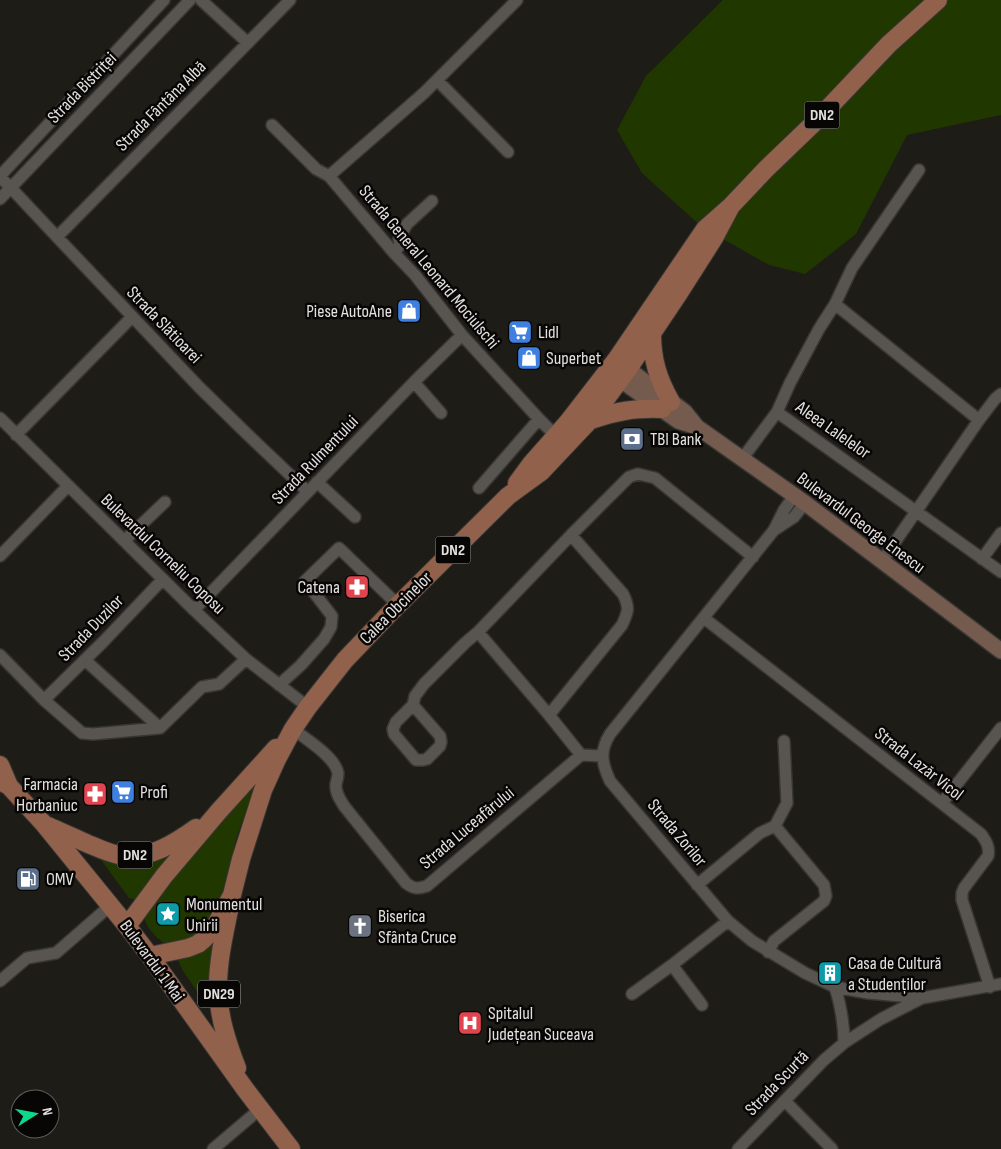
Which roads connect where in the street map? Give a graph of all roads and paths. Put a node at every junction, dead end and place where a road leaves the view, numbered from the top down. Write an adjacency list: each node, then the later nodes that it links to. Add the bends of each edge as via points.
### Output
1 (164, 0): 13 (street, Strada Bistriței)
2 (190, 0): 14 (street, Strada Bistriței)
3 (201, 0): 7 (street)
4 (290, 0): 7 (street, Strada Fântâna Albă)
5 (517, 0): 8 (street)
6 (938, 0): 17 (main road, DN2, via 889,44)
7 (248, 43): 18 (street, Strada Fântâna Albă)
8 (436, 80): 10 (street); 12 (street)
9 (272, 125): 12 (street, Strada General Leonard Mociulschi, via 316,169)
10 (508, 152)
11 (919, 170): 20 (street, via 852,268)
12 (329, 176): 19 (street, Strada General Leonard Mociulschi)
13 (0, 177): 14 (street, Strada Slătioarei)
14 (11, 188): 15 (street, Strada Bistriței); 18 (street, Strada Slătioarei)
15 (0, 199)
16 (432, 201): 19 (street, via 407,224 399,239 400,246)
17 (731, 206): 22 (main road, DN2); 24 (main road, DN2, via 706,229)
18 (57, 238): 21 (street, Strada Slătioarei)
19 (394, 253): 23 (street, Strada General Leonard Mociulschi)
20 (835, 304): 28 (street); 33 (street)
21 (132, 317): 34 (street); 40 (street, Strada Slătioarei, via 238,426)
22 (652, 334): 24 (main road, DN2); 27 (main road, via 656,368)
23 (462, 335): 25 (street, Strada Rulmentului); 31 (street, Strada General Leonard Mociulschi)
24 (618, 370): 27 (main road, Bulevardul George Enescu); 32 (main road, Calea Obcinelor / DN2); 35 (main road, Calea Obcinelor / DN2)
25 (414, 382): 29 (street); 37 (street, Strada Rulmentului)
26 (1001, 394): 33 (street)
27 (666, 406): 32 (main road, via 626,410); 36 (main road, Bulevardul George Enescu, via 678,421 697,426)
28 (777, 412): 36 (street, Aleea Lalelelor); 44 (street, Aleea Lalelelor)
29 (441, 413)
30 (0, 418): 34 (street, Bulevardul Corneliu Coposu)
31 (538, 419): 35 (street, Strada General Leonard Mociulschi); 39 (street)
32 (590, 420): 41 (main road, Calea Obcinelor / DN2, via 541,472)
33 (979, 420): 44 (street)
34 (16, 435): 38 (street, Bulevardul Corneliu Coposu)
35 (556, 436): 41 (main road, Calea Obcinelor / DN2)
36 (742, 459): 42 (main road, Bulevardul George Enescu)
37 (317, 482): 40 (street, Strada Rulmentului); 45 (street)
38 (68, 486): 48 (street, Bulevardul Corneliu Coposu); 49 (street)
39 (478, 488)
40 (308, 492): 56 (street, Strada Rulmentului)
41 (508, 496): 55 (main road, Calea Obcinelor / DN2)
42 (799, 500): 50 (street, via 784,510 774,530); 52 (main road, Bulevardul George Enescu)
43 (165, 502): 48 (street)
44 (916, 511): 51 (street, Aleea Lalelelor); 52 (street)
45 (355, 517)
46 (1001, 533): 51 (street)
47 (571, 535): 50 (street, via 629,477 638,474 655,478); 58 (street); 67 (street, via 623,594 628,604 627,613 622,625)
48 (124, 541): 54 (street, Bulevardul Corneliu Coposu)
49 (0, 556)
50 (753, 557): 57 (street)
51 (982, 559): 53 (street, Aleea Lalelelor)
52 (882, 561): 59 (main road, Bulevardul George Enescu)
53 (1001, 572)
54 (163, 579): 56 (street, Bulevardul Corneliu Coposu); 62 (street, Strada Duzilor)
55 (398, 605): 63 (street, via 339,548 305,581 332,616 331,627 302,665); 66 (main road, Calea Obcinelor / DN2, via 345,660)
56 (194, 610): 61 (street, Bulevardul Corneliu Coposu)
57 (704, 618): 73 (street, via 610,734); 76 (street, Strada Lazăr Vicol)
58 (478, 632): 65 (street, via 424,684); 67 (street)
59 (1001, 651)
60 (0, 656): 64 (street)
61 (246, 659): 63 (street, Bulevardul Corneliu Coposu); 68 (street, via 219,684 202,687)
62 (85, 660): 64 (street, Strada Duzilor); 68 (street)
63 (279, 685): 66 (street, Bulevardul Corneliu Coposu)
64 (44, 700): 68 (street, via 82,733)
65 (413, 705): 65 (street, via 393,729 416,760 423,760 440,746 440,736)
66 (308, 707): 70 (main road, Calea Obcinelor / DN2)
67 (549, 715): 72 (street)
68 (160, 728)
69 (1001, 728): 76 (street)
70 (293, 729): 72 (street, Strada Luceafărului, via 336,765 337,795 344,806 406,883 418,889 427,886); 77 (main road, Calea Obcinelor / DN2); 81 (main road, Calea Obcinelor / DN2, via 263,790)
71 (784, 742): 79 (street, via 787,803)
72 (581, 755): 73 (street)
73 (602, 756): 80 (street, Strada Zorilor, via 610,781)
74 (0, 765): 75 (main road, DN2)
75 (5, 784): 78 (main road, DN2)
76 (942, 803): 89 (street, Strada Lazăr Vicol, via 987,842 988,856 964,888 962,900)
77 (219, 811): 78 (main road, DN2, via 166,847 130,856 110,853); 84 (main road, Calea Obcinelor / DN2)
78 (44, 824): 82 (main road, Bulevardul 1 Mai / DN2)
79 (775, 826): 80 (street, via 760,833); 85 (street, via 824,885 826,896 774,941)
80 (697, 885): 83 (street, Strada Zorilor)
81 (232, 895): 86 (main road, Calea Obcinelor / DN2, via 218,922 204,939 188,948); 95 (main road, DN29, via 221,956 219,1003 228,1045)
82 (111, 906): 84 (main road, Bulevardul 1 Mai / DN2); 88 (street, via 56,953 27,958)
83 (728, 921): 85 (street, Strada Zorilor); 87 (street)
84 (127, 926): 86 (main road, Bulevardul 1 Mai / DN2)
85 (768, 952): 90 (street, Strada Zorilor)
86 (150, 956): 95 (main road, Bulevardul 1 Mai / DN29)
87 (672, 965): 91 (street); 93 (street)
88 (0, 982)
89 (996, 985): 92 (street, Strada Zorilor)
90 (835, 987): 92 (street, Strada Zorilor); 94 (street, via 844,1027)
91 (632, 994)
92 (922, 998): 94 (street, Strada Scurtă)
93 (702, 1005)
94 (844, 1043): 96 (street, Strada Scurtă)
95 (244, 1089): 97 (main road, Bulevardul 1 Mai / DN29)
96 (785, 1101): 100 (street, Strada Scurtă); 101 (street)
97 (260, 1109): 98 (street); 99 (main road, Bulevardul 1 Mai / DN29)
98 (214, 1149)
99 (291, 1149)
100 (738, 1149)
101 (832, 1149)

